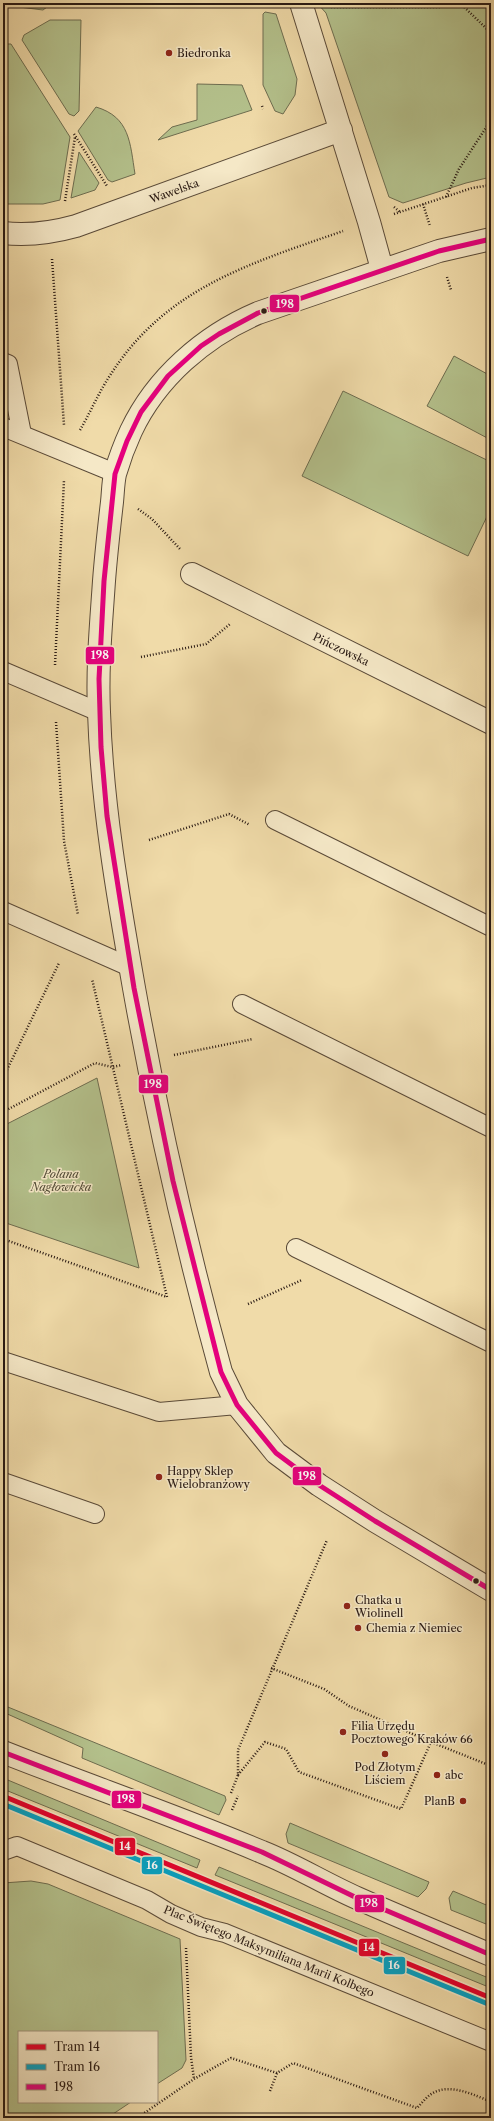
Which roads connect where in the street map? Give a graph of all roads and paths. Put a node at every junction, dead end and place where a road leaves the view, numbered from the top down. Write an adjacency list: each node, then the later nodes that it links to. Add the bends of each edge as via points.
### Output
1 (301, 3): 7 (street)
2 (445, 3): 4 (path, via 441,7)
3 (460, 3): 5 (path)
4 (328, 7)
5 (491, 33)
6 (491, 120): 10 (path, via 459,169)
7 (341, 130): 16 (street, Wawelska, via 76,226 24,236); 19 (street)
8 (491, 185): 10 (path)
9 (111, 192): 12 (path, via 74,136)
10 (446, 196): 11 (path)
11 (423, 204): 13 (path); 14 (path)
12 (64, 208)
13 (388, 216)
14 (431, 226)
15 (347, 229): 23 (path, via 218,278 175,304 138,339 109,377)
16 (3, 233)
17 (491, 238): 19 (street)
18 (52, 254): 23 (path)
19 (382, 269): 24 (street, via 277,306 231,326 185,359 144,406)
20 (3, 362): 22 (lane, via 8,364)
21 (3, 427): 22 (lane)
22 (22, 434): 23 (lane)
23 (66, 453): 24 (lane); 27 (path)
24 (115, 473): 25 (path, via 133,505 152,519 192,561); 28 (street, via 98,661)
25 (192, 574): 29 (street, Pińczowska)
26 (3, 671): 27 (lane)
27 (53, 692): 28 (lane); 33 (path, via 64,841 80,923)
28 (99, 712): 34 (street, via 114,874)
29 (491, 723)
30 (275, 820): 32 (lane)
31 (3, 911): 33 (lane)
32 (491, 927)
33 (78, 944): 34 (lane); 38 (path); 39 (path)
34 (130, 967): 37 (street)
35 (242, 1004): 41 (lane)
36 (256, 1038): 37 (path)
37 (147, 1060): 38 (path); 46 (street, via 210,1333 221,1372)
38 (112, 1067): 40 (path, via 95,1063); 42 (path, via 167,1297)
39 (3, 1078)
40 (3, 1112)
41 (491, 1128)
42 (3, 1239)
43 (296, 1248): 44 (lane)
44 (491, 1343)
45 (3, 1361): 46 (lane, via 159,1412)
46 (237, 1405): 50 (street, via 276,1453 319,1485)
47 (3, 1482): 48 (lane)
48 (95, 1514)
49 (327, 1540): 51 (path)
50 (491, 1590)
51 (271, 1668): 52 (path, via 324,1689 349,1706); 55 (path, via 238,1750)
52 (431, 1742): 54 (path); 55 (path, via 401,1809 299,1772 286,1749 265,1742)
53 (3, 1752): 61 (street, via 236,1841 285,1862 356,1898)
54 (491, 1766)
55 (238, 1775): 56 (path)
56 (231, 1793)
57 (238, 1796): 58 (path)
58 (230, 1814)
59 (8, 1846): 62 (lane, Plac Świętego Maksymiliana Marii Kolbego, via 147,1900 201,1927 224,1933)
60 (187, 1952): 64 (path)
61 (491, 1955)
62 (491, 2042)
63 (277, 2072): 64 (path, via 231,2058); 65 (path); 66 (path, via 294,2063 417,2108 435,2092 444,2090 466,2092)
64 (194, 2079): 67 (path)
65 (270, 2091)
66 (491, 2102)
67 (137, 2118)

